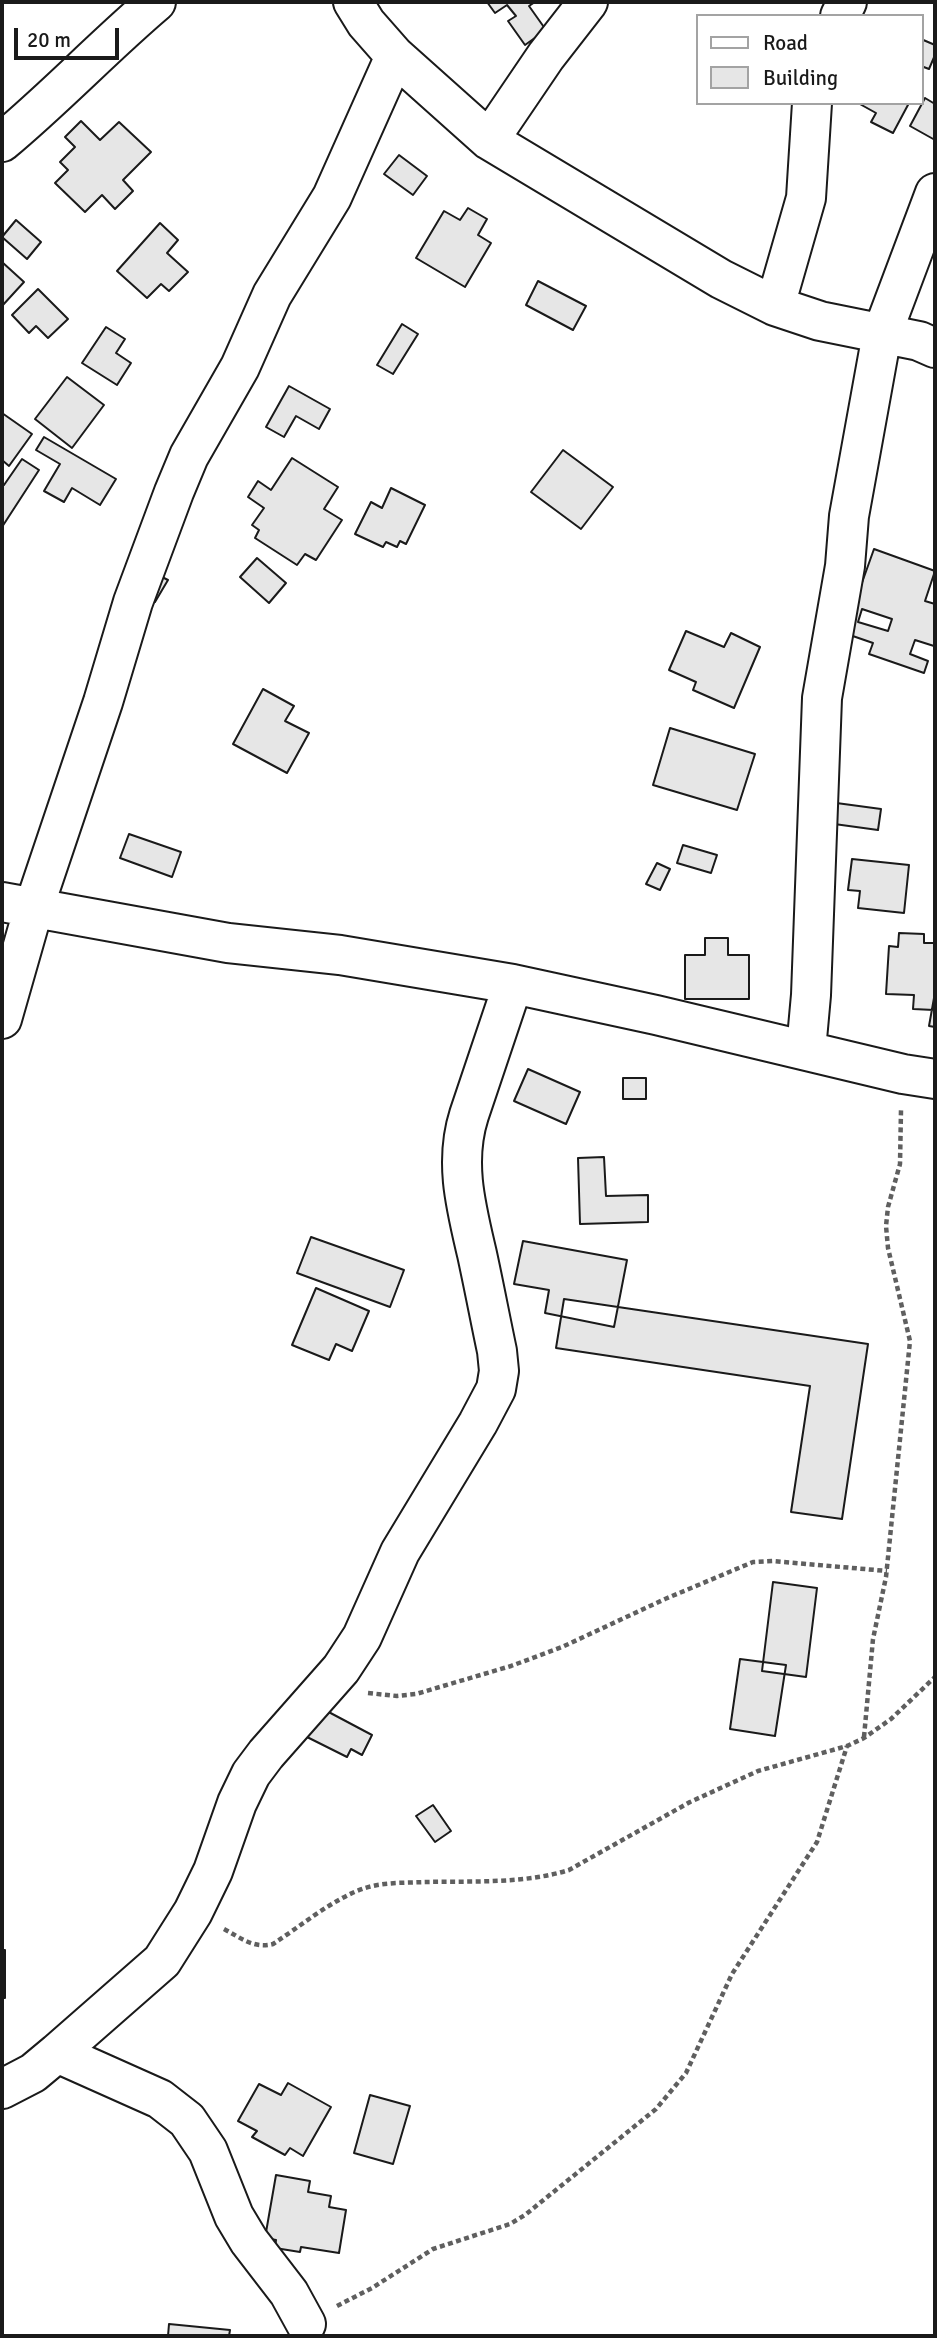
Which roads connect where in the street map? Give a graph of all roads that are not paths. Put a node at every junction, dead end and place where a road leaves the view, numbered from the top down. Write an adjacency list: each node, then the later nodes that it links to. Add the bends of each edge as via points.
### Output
1 (156, 2): 7 (street)
2 (353, 2): 4 (street)
3 (588, 2): 6 (street)
4 (394, 57): 6 (street); 12 (street, via 332,197 272,295 240,368 184,468 133,602 103,702)
5 (812, 105): 9 (street, via 806,198)
6 (489, 140): 9 (street, via 721,279)
7 (2, 142)
8 (935, 194): 10 (street)
9 (775, 306): 10 (street)
10 (882, 334): 11 (street); 15 (street, via 822,698)
11 (935, 348)
12 (18, 904): 13 (street, via 229,943 340,955); 14 (street)
13 (513, 984): 15 (street); 17 (street, via 466,1125 461,1155 464,1194 497,1350 496,1389 400,1552 362,1637 341,1669 251,1774 213,1871 162,1961)
14 (2, 1019)
15 (806, 1050): 16 (street)
16 (919, 1076)
17 (57, 2053): 18 (street, via 33,2073); 19 (street, via 160,2099 187,2120 208,2151 234,2216)
18 (2, 2089)
19 (306, 2324)

